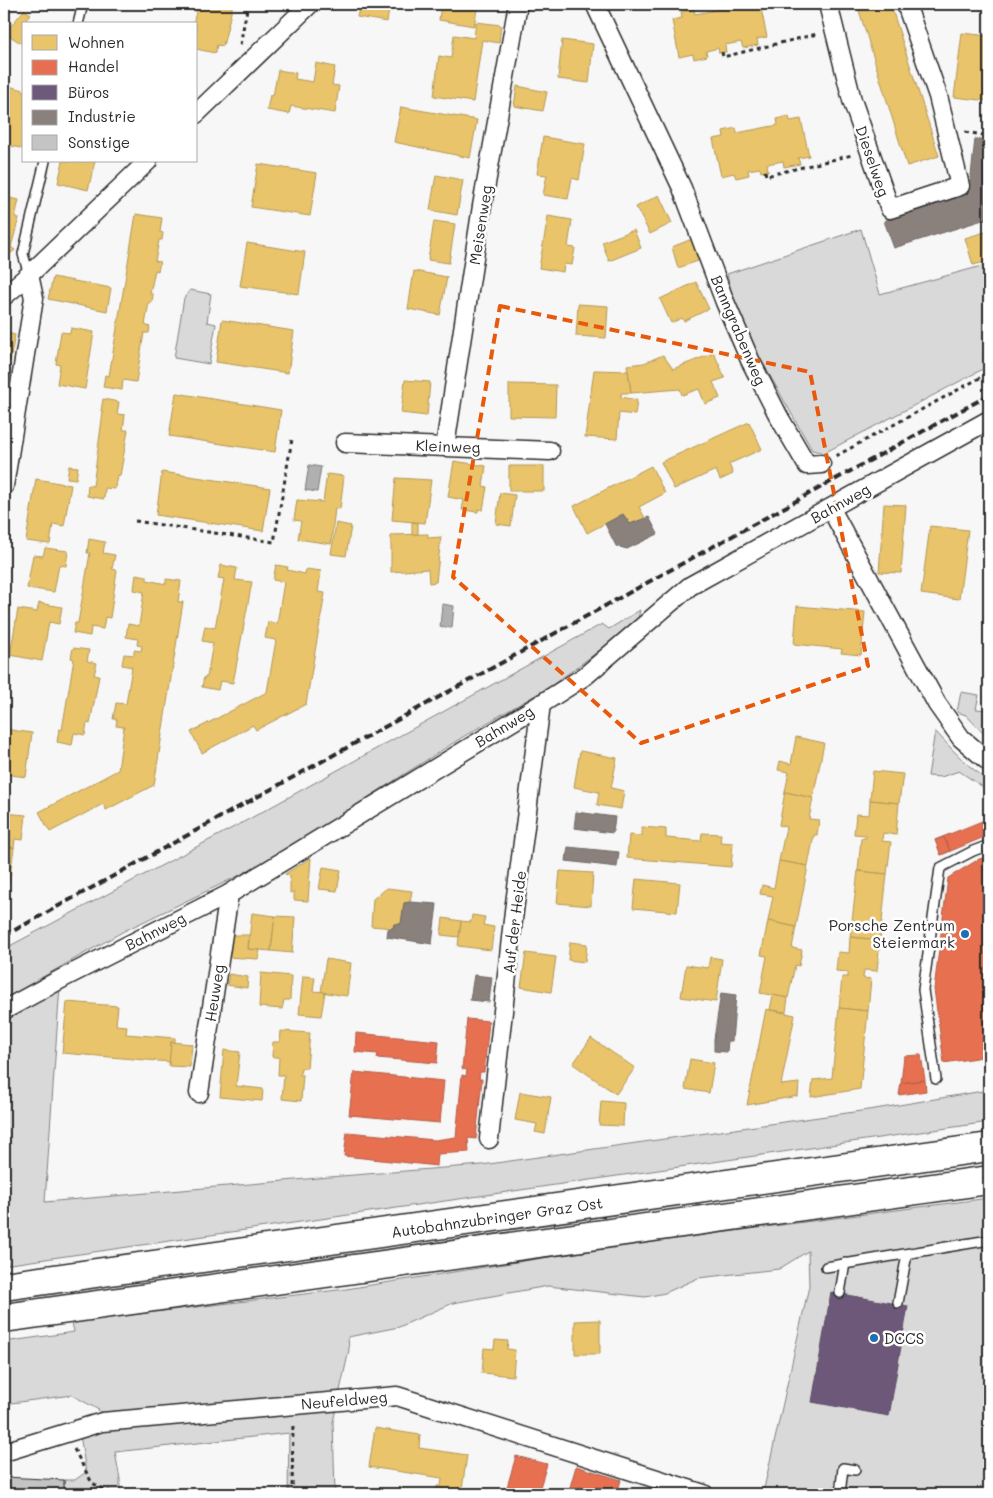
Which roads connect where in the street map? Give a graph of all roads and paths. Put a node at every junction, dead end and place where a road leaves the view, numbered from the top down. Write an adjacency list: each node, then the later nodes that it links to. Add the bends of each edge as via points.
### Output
1 (83, 4): 8 (lane)
2 (248, 4): 11 (path)
3 (310, 4): 11 (street)
4 (518, 4): 23 (street, Meisenweg, via 482,206)
5 (594, 4): 25 (street, Banngrabenweg, via 682,188 750,360 807,465)
6 (828, 4): 9 (street, Dieselweg)
7 (906, 4): 13 (street, Dieselweg, via 938,96 960,186 890,209)
8 (78, 22)
9 (835, 29): 10 (path, via 723,57); 13 (street, Dieselweg, via 852,100)
10 (722, 52)
11 (233, 80): 12 (street)
12 (198, 112)
13 (870, 150): 16 (path, via 766,176)
14 (45, 162): 17 (lane, via 23,254)
15 (147, 162): 17 (street)
16 (764, 171)
17 (29, 275): 18 (street); 26 (street, via 34,298)
18 (4, 296)
19 (989, 373): 25 (path)
20 (989, 420): 27 (street, Bahnweg)
21 (292, 439): 28 (path, via 274,542)
22 (345, 443): 23 (street, Kleinweg)
23 (445, 446): 24 (street, Kleinweg)
24 (550, 451)
25 (821, 464)
26 (4, 486)
27 (831, 509): 29 (street, Bahnweg, via 690,586 585,676); 30 (street, via 938,704 962,738)
28 (135, 521)
29 (541, 704): 32 (street, Bahnweg); 36 (street, Auf der Heide, via 514,911)
30 (988, 759)
31 (989, 845): 34 (lane, via 940,868 923,990)
32 (229, 894): 33 (street, Bahnweg); 35 (street, Heuweg)
33 (4, 1010)
34 (936, 1078)
35 (199, 1093)
36 (490, 1139)
37 (989, 1148): 43 (highway, Autobahnzubringer Graz Ost)
38 (989, 1180): 46 (highway)
39 (989, 1240): 40 (lane)
40 (907, 1254): 41 (lane); 45 (lane)
41 (845, 1263): 42 (lane); 44 (lane)
42 (826, 1266)
43 (4, 1286)
44 (840, 1293)
45 (898, 1303)
46 (4, 1318)
47 (294, 1405): 48 (street, Neufeldweg, via 102,1422); 52 (path); 53 (street, Neufeldweg, via 397,1396)
48 (66, 1433): 49 (street, Neufeldweg); 51 (path, via 92,1483)
49 (4, 1452)
50 (855, 1470): 54 (lane, via 843,1468)
51 (114, 1494)
52 (292, 1494)
53 (704, 1494)
54 (840, 1494)

